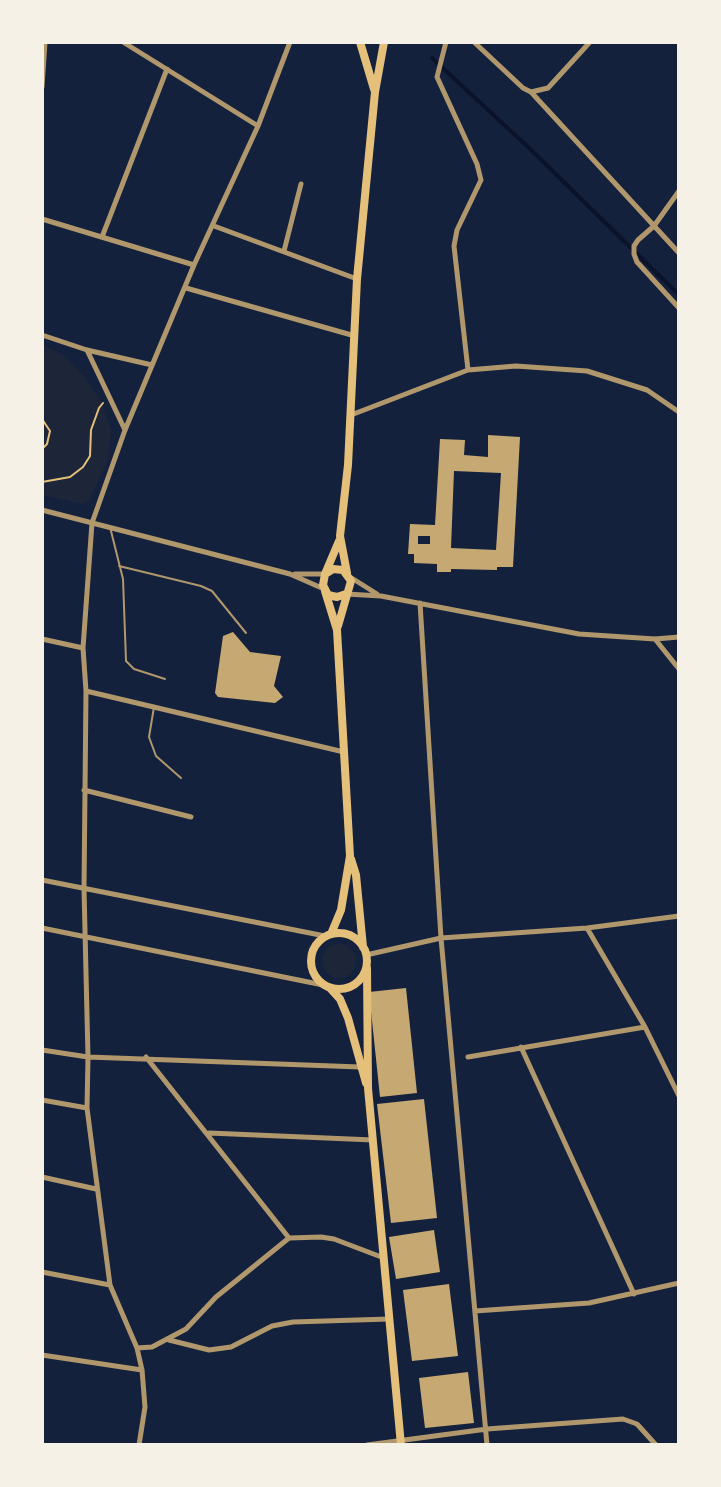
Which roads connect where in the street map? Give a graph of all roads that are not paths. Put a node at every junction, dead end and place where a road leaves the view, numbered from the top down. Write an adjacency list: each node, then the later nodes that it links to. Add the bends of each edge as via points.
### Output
1 (45, 42): 10 (street)
2 (123, 42): 9 (street)
3 (290, 42): 13 (street)
4 (360, 42): 11 (main road)
5 (384, 42): 11 (main road)
6 (447, 42): 30 (street, via 437,77 477,164 480,180 457,230 454,246)
7 (474, 42): 12 (street)
8 (590, 42): 12 (street, via 548,88)
9 (167, 69): 13 (street); 19 (street)
10 (42, 87)
11 (375, 92): 23 (main road)
12 (531, 92): 18 (street)
13 (258, 126): 17 (street)
14 (301, 184): 20 (street)
15 (679, 191): 18 (street)
16 (42, 219): 19 (street)
17 (214, 226): 20 (street); 22 (street)
18 (654, 226): 21 (street); 25 (street, via 634,246 634,258)
19 (102, 237): 22 (street)
20 (284, 251): 23 (street)
21 (679, 253)
22 (194, 265): 24 (street)
23 (357, 279): 27 (main road)
24 (186, 288): 27 (street); 29 (street)
25 (679, 308)
26 (42, 335): 28 (street)
27 (355, 336): 32 (main road)
28 (87, 350): 29 (street); 33 (street)
29 (152, 365): 33 (street)
30 (468, 370): 31 (street, via 516,366 586,371 647,390); 32 (street)
31 (679, 412)
32 (351, 415): 37 (main road)
33 (124, 430): 35 (street)
34 (42, 510): 35 (street)
35 (92, 523): 36 (street); 51 (street)
36 (110, 527): 38 (lane); 39 (street)
37 (340, 536): 40 (main road); 41 (main road)
38 (119, 566): 47 (lane, via 212,591); 53 (lane, via 123,579 126,662 134,669)
39 (290, 574): 40 (street); 42 (street)
40 (326, 574): 41 (main road, via 333,569); 42 (main road, via 322,581)
41 (348, 575): 43 (main road, via 351,586); 44 (street, via 364,589)
42 (324, 590): 43 (main road, via 333,597); 46 (main road)
43 (346, 594): 44 (street); 46 (main road)
44 (381, 596): 45 (street)
45 (420, 603): 50 (street, via 579,634); 68 (street)
46 (337, 630): 56 (main road)
47 (246, 633)
48 (679, 637): 50 (street)
49 (42, 639): 51 (street)
50 (655, 639): 52 (street)
51 (83, 648): 54 (street)
52 (679, 669)
53 (165, 680)
54 (86, 691): 55 (street); 58 (street)
55 (154, 707): 56 (street); 57 (lane, via 149,737 156,756)
56 (344, 752): 60 (main road)
57 (181, 778)
58 (84, 790): 59 (street); 62 (street)
59 (191, 818)
60 (350, 856): 66 (main road, via 341,910); 69 (main road, via 356,874)
61 (42, 880): 62 (street)
62 (84, 889): 66 (street); 67 (street)
63 (679, 916): 65 (street)
64 (42, 928): 67 (street)
65 (587, 928): 68 (street); 72 (street)
66 (328, 935): 69 (main road, via 349,934); 71 (main road, via 312,950 310,960 311,969)
67 (84, 938): 71 (street); 75 (street)
68 (441, 938): 69 (street); 93 (street)
69 (365, 951): 70 (main road)
70 (367, 968): 71 (main road, via 357,984 339,990); 79 (main road)
71 (326, 987): 78 (main road, via 340,999)
72 (645, 1027): 73 (street); 80 (street)
73 (521, 1047): 77 (street); 92 (street)
74 (42, 1050): 75 (street)
75 (88, 1057): 76 (street); 82 (street)
76 (147, 1057): 78 (street); 83 (street)
77 (468, 1057)
78 (360, 1067): 79 (main road)
79 (368, 1088): 84 (main road)
80 (679, 1096)
81 (42, 1100): 82 (street)
82 (87, 1108): 86 (street)
83 (209, 1133): 84 (street); 87 (street)
84 (373, 1140): 88 (main road)
85 (42, 1178): 86 (street)
86 (96, 1189): 91 (street)
87 (289, 1238): 88 (street, via 334,1239); 95 (street)
88 (384, 1258): 94 (main road)
89 (42, 1272): 91 (street)
90 (679, 1283): 92 (street)
91 (110, 1285): 96 (street)
92 (634, 1294): 93 (street, via 589,1304)
93 (475, 1311): 99 (street)
94 (389, 1319): 95 (street, via 293,1322 272,1326 231,1347 208,1350); 100 (main road)
95 (169, 1340): 96 (street)
96 (137, 1348): 98 (street)
97 (42, 1355): 98 (street)
98 (142, 1370): 101 (street, via 145,1407)
99 (487, 1429): 100 (street); 103 (street); 104 (street, via 623,1419 637,1424)
100 (401, 1442): 102 (street)
101 (139, 1445)
102 (367, 1445)
103 (487, 1445)
104 (656, 1445)

